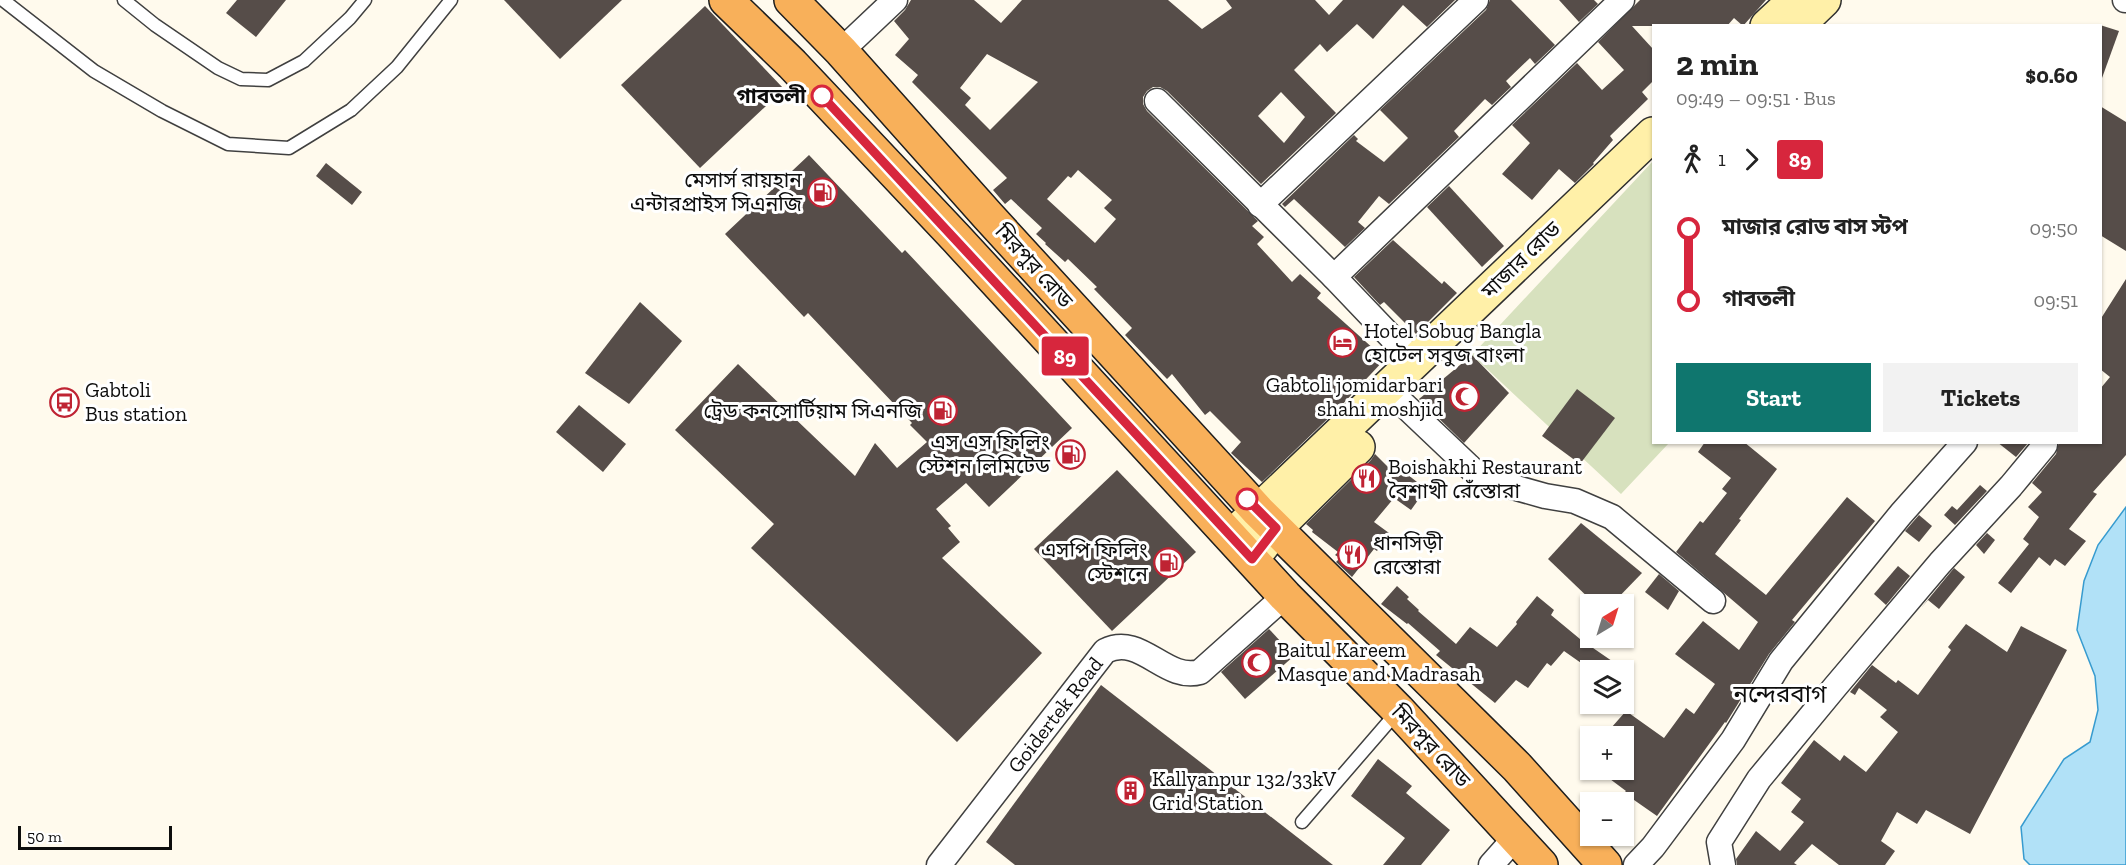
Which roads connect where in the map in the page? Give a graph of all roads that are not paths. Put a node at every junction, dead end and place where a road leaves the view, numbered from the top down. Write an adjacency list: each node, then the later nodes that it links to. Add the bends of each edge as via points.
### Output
1 (3, 0): 4 (lane, via 94,72 162,111 228,144 290,148 351,110 397,66)
2 (124, 0): 3 (lane, via 218,68 241,79 268,80 304,61)
3 (365, 0)
4 (451, 0)
5 (726, 0): 25 (highway, মিরপুর রোড, via 800,72)
6 (791, 0): 14 (highway, মিরপুর রোড)
7 (895, 0): 14 (street)
8 (1476, 0): 18 (street)
9 (1622, 0): 19 (street)
10 (1795, 0): 12 (main road)
11 (1824, 0): 13 (main road)
12 (1769, 24)
13 (1799, 24)
14 (841, 51): 24 (highway, মিরপুর রোড)
15 (1157, 101): 18 (street)
16 (1652, 135): 20 (main road, মাজার রোড)
17 (1652, 163): 21 (main road, মাজার রোড)
18 (1260, 205): 19 (street)
19 (1334, 277): 20 (street)
20 (1415, 362): 24 (main road, মাজার রোড)
21 (1402, 403): 24 (main road, মাজার রোড); 27 (street, via 1481,478 1575,501 1612,517)
22 (1963, 444): 35 (street, via 1781,660 1733,740)
23 (2045, 445): 36 (street, via 1940,563 1759,779 1719,842)
24 (1267, 519): 25 (main road, মাজার রোড); 34 (highway, মিরপুর রোড, via 1517,767)
25 (1242, 548): 26 (highway, মিরপুর রোড)
26 (1285, 596): 28 (highway, মিরপুর রোড); 31 (street, Goidertek Road, via 1200,672 1180,672 1129,647 1115,646 1105,651)
27 (1713, 601)
28 (1398, 710): 29 (lane); 30 (highway, মিরপুর রোড)
29 (1302, 822)
30 (1515, 838): 32 (street); 33 (highway, মিরপুর রোড)
31 (939, 865)
32 (1491, 865)
33 (1541, 865)
34 (1605, 865)
35 (1636, 865)
36 (1723, 865)

